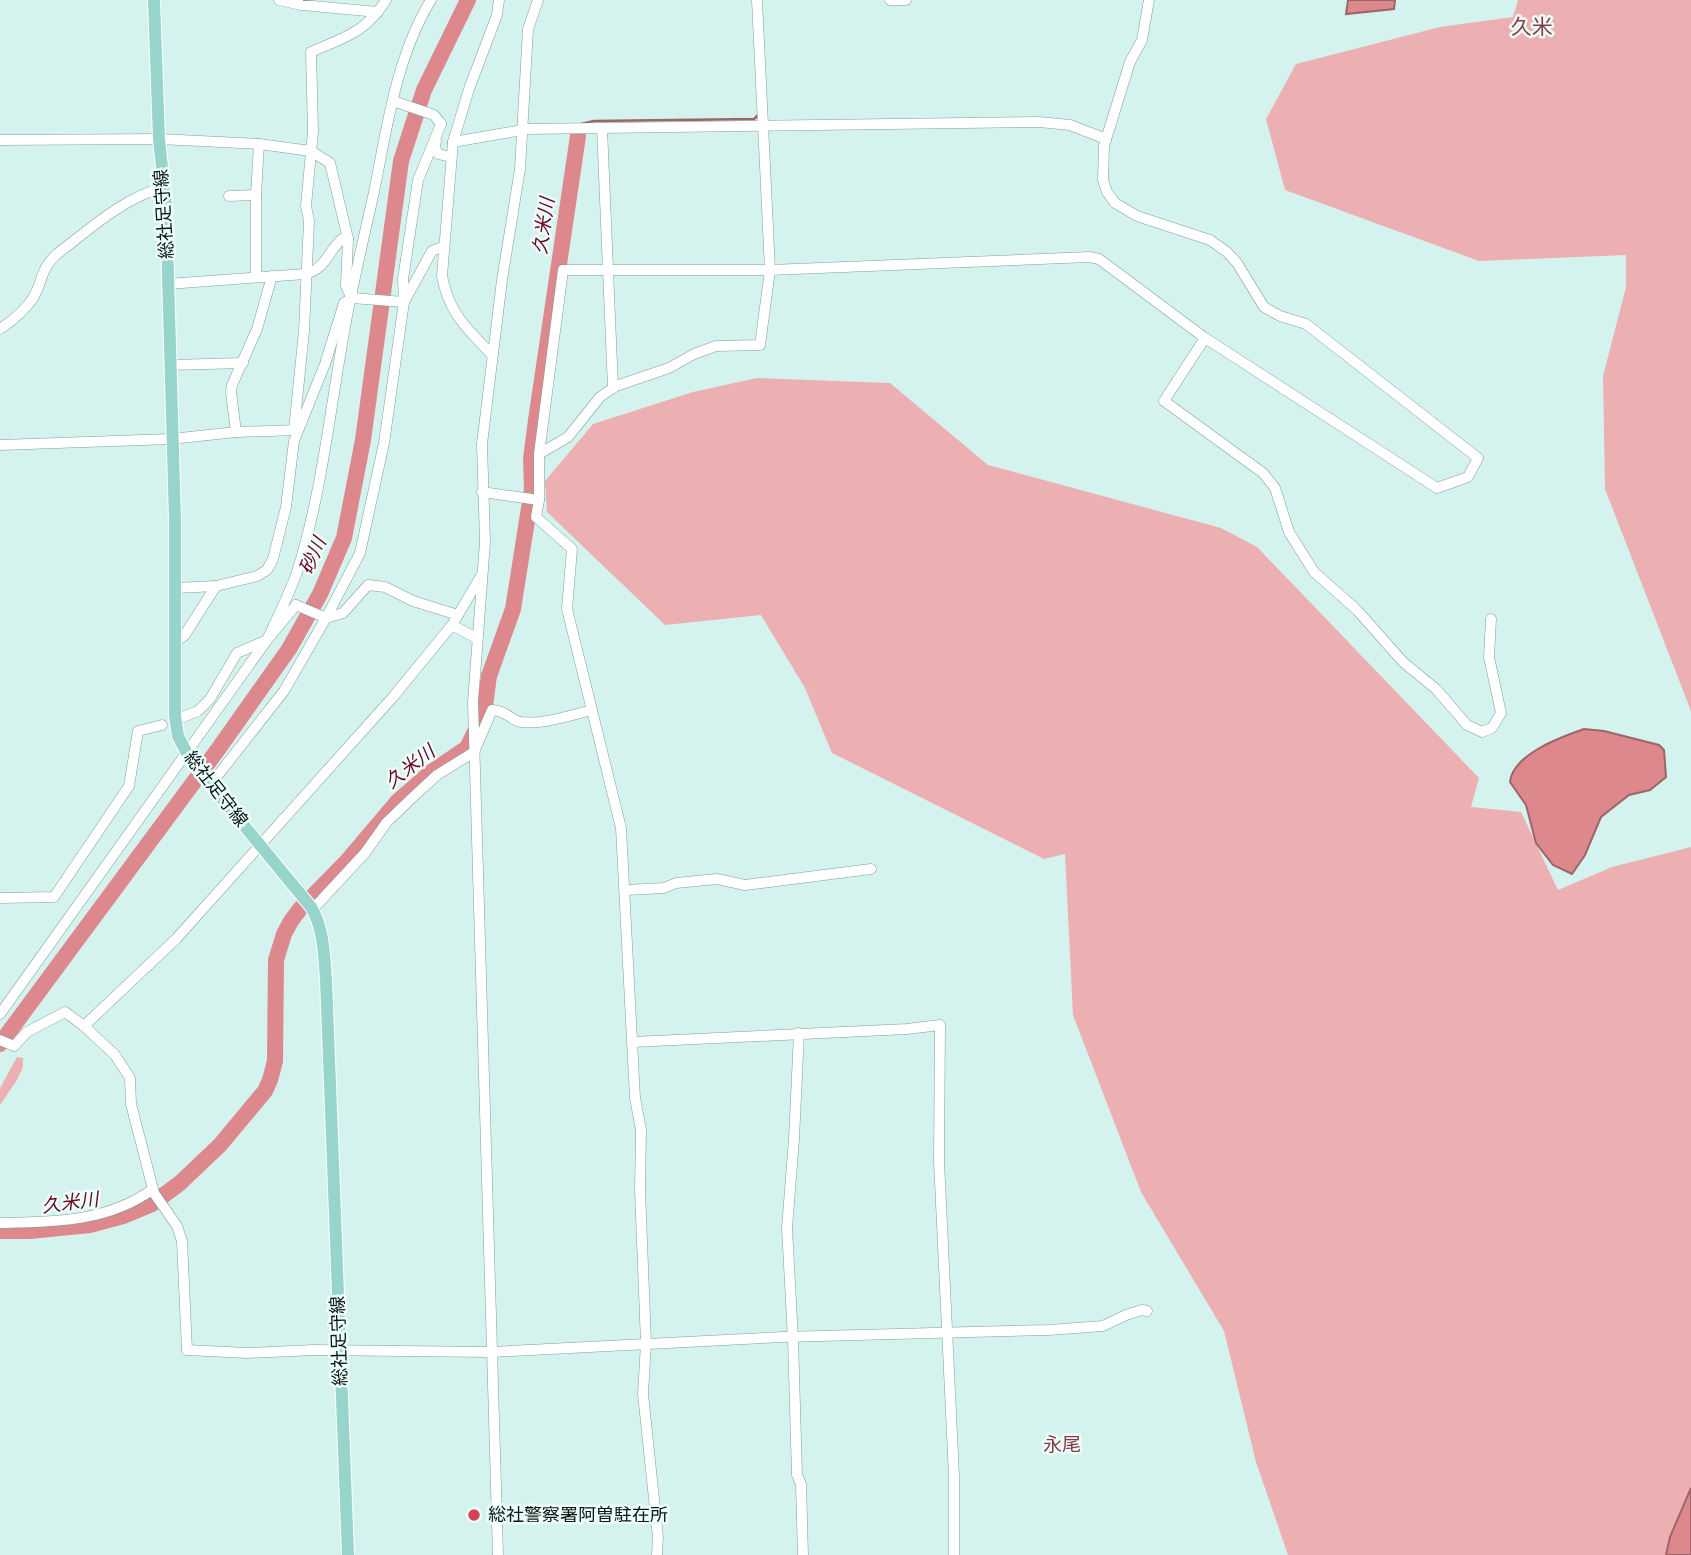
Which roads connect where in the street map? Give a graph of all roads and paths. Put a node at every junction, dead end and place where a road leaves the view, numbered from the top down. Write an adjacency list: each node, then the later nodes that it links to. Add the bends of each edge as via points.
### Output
1 (154, 0): 17 (main road, 総社足守線)
2 (279, 0): 11 (street)
3 (386, 0): 11 (street)
4 (431, 0): 12 (street, via 420,18)
5 (499, 0): 20 (street)
6 (538, 0): 16 (street, via 528,29)
7 (757, 0): 14 (street)
8 (890, 0): 9 (street)
9 (906, 0)
10 (1149, 0): 18 (street, via 1142,40 1130,62)
11 (378, 12): 22 (street, via 364,27 311,52)
12 (393, 101): 13 (street, via 434,115); 35 (street)
13 (441, 124): 23 (street, via 435,148 438,154); 36 (street, via 418,180 402,279)
14 (764, 125): 15 (street); 18 (street, via 1039,122 1070,125); 30 (street)
15 (601, 128): 16 (street); 29 (street)
16 (523, 131): 20 (street); 39 (street)
17 (159, 139): 19 (street); 21 (street); 24 (main road, 総社足守線)
18 (1106, 139): 38 (street, via 1102,180 1115,203 1145,219 1210,240 1237,263 1264,307 1306,324 1478,458 1468,477 1437,488)
19 (0, 140)
20 (453, 142): 23 (street)
21 (259, 144): 22 (street); 25 (street)
22 (311, 150): 27 (street, via 330,163); 31 (street)
23 (451, 157): 28 (street)
24 (164, 187): 34 (main road, 総社足守線); 37 (street, via 129,200 57,254 48,262 33,298)
25 (256, 195): 26 (street); 33 (street)
26 (229, 196)
27 (348, 239): 31 (street, via 342,239 325,263); 35 (street, via 346,286)
28 (444, 246): 36 (street, via 432,251); 39 (street, via 446,297)
29 (608, 270): 30 (street); 42 (street); 47 (street, via 563,270)
30 (770, 270): 38 (street, via 1089,257 1099,259); 42 (street, via 760,345 716,346)
31 (305, 274): 32 (street); 43 (street)
32 (272, 276): 33 (street); 40 (street)
33 (256, 277): 34 (street)
34 (168, 284): 41 (main road, 総社足守線)
35 (352, 298): 36 (street); 43 (street, via 344,303 325,364); 51 (street, via 310,522)
36 (404, 303): 56 (street, via 384,443 363,542)
37 (0, 329)
38 (1205, 338): 57 (street, via 1164,401 1263,473 1272,483 1289,532 1314,572 1357,610 1418,677 1436,689 1467,725 1482,732 1492,728 1501,713 1489,657)
39 (492, 355): 48 (street)
40 (243, 363): 41 (street); 44 (street, via 231,392)
41 (170, 365): 45 (main road, 総社足守線)
42 (613, 388): 47 (street, via 568,437)
43 (296, 430): 44 (street); 52 (street, via 286,507 273,559 257,576)
44 (236, 432): 45 (street)
45 (171, 439): 46 (street); 53 (main road, 総社足守線)
46 (0, 445)
47 (539, 454): 49 (street)
48 (482, 492): 49 (street); 50 (street)
49 (533, 499): 62 (street, via 536,517 572,549 566,609)
50 (483, 572): 55 (street); 59 (street)
51 (292, 584): 54 (street); 60 (street)
52 (216, 586): 53 (street); 61 (street, via 184,636)
53 (176, 587): 61 (main road, 総社足守線)
54 (296, 605): 56 (street); 60 (street)
55 (458, 615): 56 (street, via 368,585 343,612); 58 (street)
56 (326, 618): 67 (street, via 284,691)
57 (1491, 619)
58 (452, 625): 59 (street); 68 (street)
59 (476, 638): 65 (street)
60 (267, 640): 63 (street, via 237,653 210,699); 66 (street)
61 (176, 641): 66 (main road, 総社足守線, via 175,716 178,736)
62 (592, 710): 65 (street, via 523,722 492,709); 70 (street, via 621,828)
63 (183, 717)
64 (162, 725): 71 (street, via 138,731 129,786 54,897)
65 (474, 746): 72 (street, via 412,798 365,853); 85 (street)
66 (189, 757): 67 (main road, 総社足守線); 73 (street)
67 (209, 782): 68 (main road, 総社足守線)
68 (260, 845): 72 (main road, 総社足守線); 74 (street, via 176,939)
69 (872, 869): 70 (street, via 745,885 717,879)
70 (625, 890): 77 (street)
71 (0, 898)
72 (309, 904): 84 (main road, 総社足守線, via 323,939 326,980)
73 (0, 1014)
74 (84, 1026): 76 (street, via 65,1012 27,1032 18,1044); 78 (street, via 115,1055 130,1078 131,1104)
75 (799, 1033): 77 (street); 81 (street, via 940,1025 939,1161); 82 (street, via 787,1228)
76 (0, 1040)
77 (633, 1042): 83 (street, via 641,1130)
78 (153, 1191): 79 (street, via 124,1207 91,1216); 84 (street, via 182,1241 187,1350)
79 (0, 1223)
80 (1147, 1311): 81 (street, via 1104,1326)
81 (947, 1333): 82 (street); 90 (street)
82 (793, 1339): 83 (street); 89 (street)
83 (646, 1343): 85 (street); 88 (street, via 643,1394)
84 (339, 1350): 85 (street); 86 (main road, 総社足守線)
85 (491, 1352): 87 (street)
86 (348, 1555)
87 (498, 1555)
88 (657, 1555)
89 (803, 1555)
90 (954, 1555)

